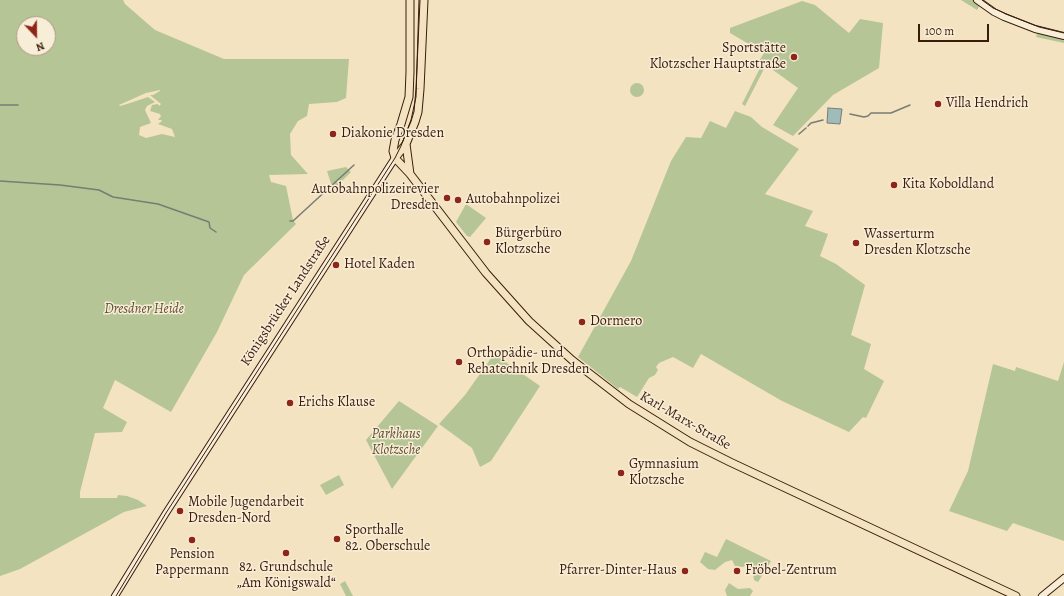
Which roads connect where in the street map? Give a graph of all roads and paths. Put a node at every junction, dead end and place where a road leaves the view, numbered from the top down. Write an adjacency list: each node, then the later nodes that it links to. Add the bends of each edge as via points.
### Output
1 (410, 0): 6 (main road, via 409,96 395,140)
2 (424, 0): 5 (main road, via 418,112)
3 (977, 0): 4 (main road, via 1004,17 1035,29)
4 (1064, 36)
5 (406, 144): 6 (main road); 7 (main road, Karl-Marx-Straße)
6 (395, 158): 7 (main road, Karl-Marx-Straße); 11 (main road, Königsbrücker Landstraße)
7 (410, 174): 10 (main road, Karl-Marx-Straße, via 486,274 529,321 576,364 629,404 723,459)
8 (1064, 578): 9 (main road)
9 (1056, 585): 13 (main road); 14 (main road)
10 (1008, 594): 12 (main road, Karl-Marx-Straße)
11 (116, 596)
12 (1016, 596)
13 (1042, 596)
14 (1054, 596)

